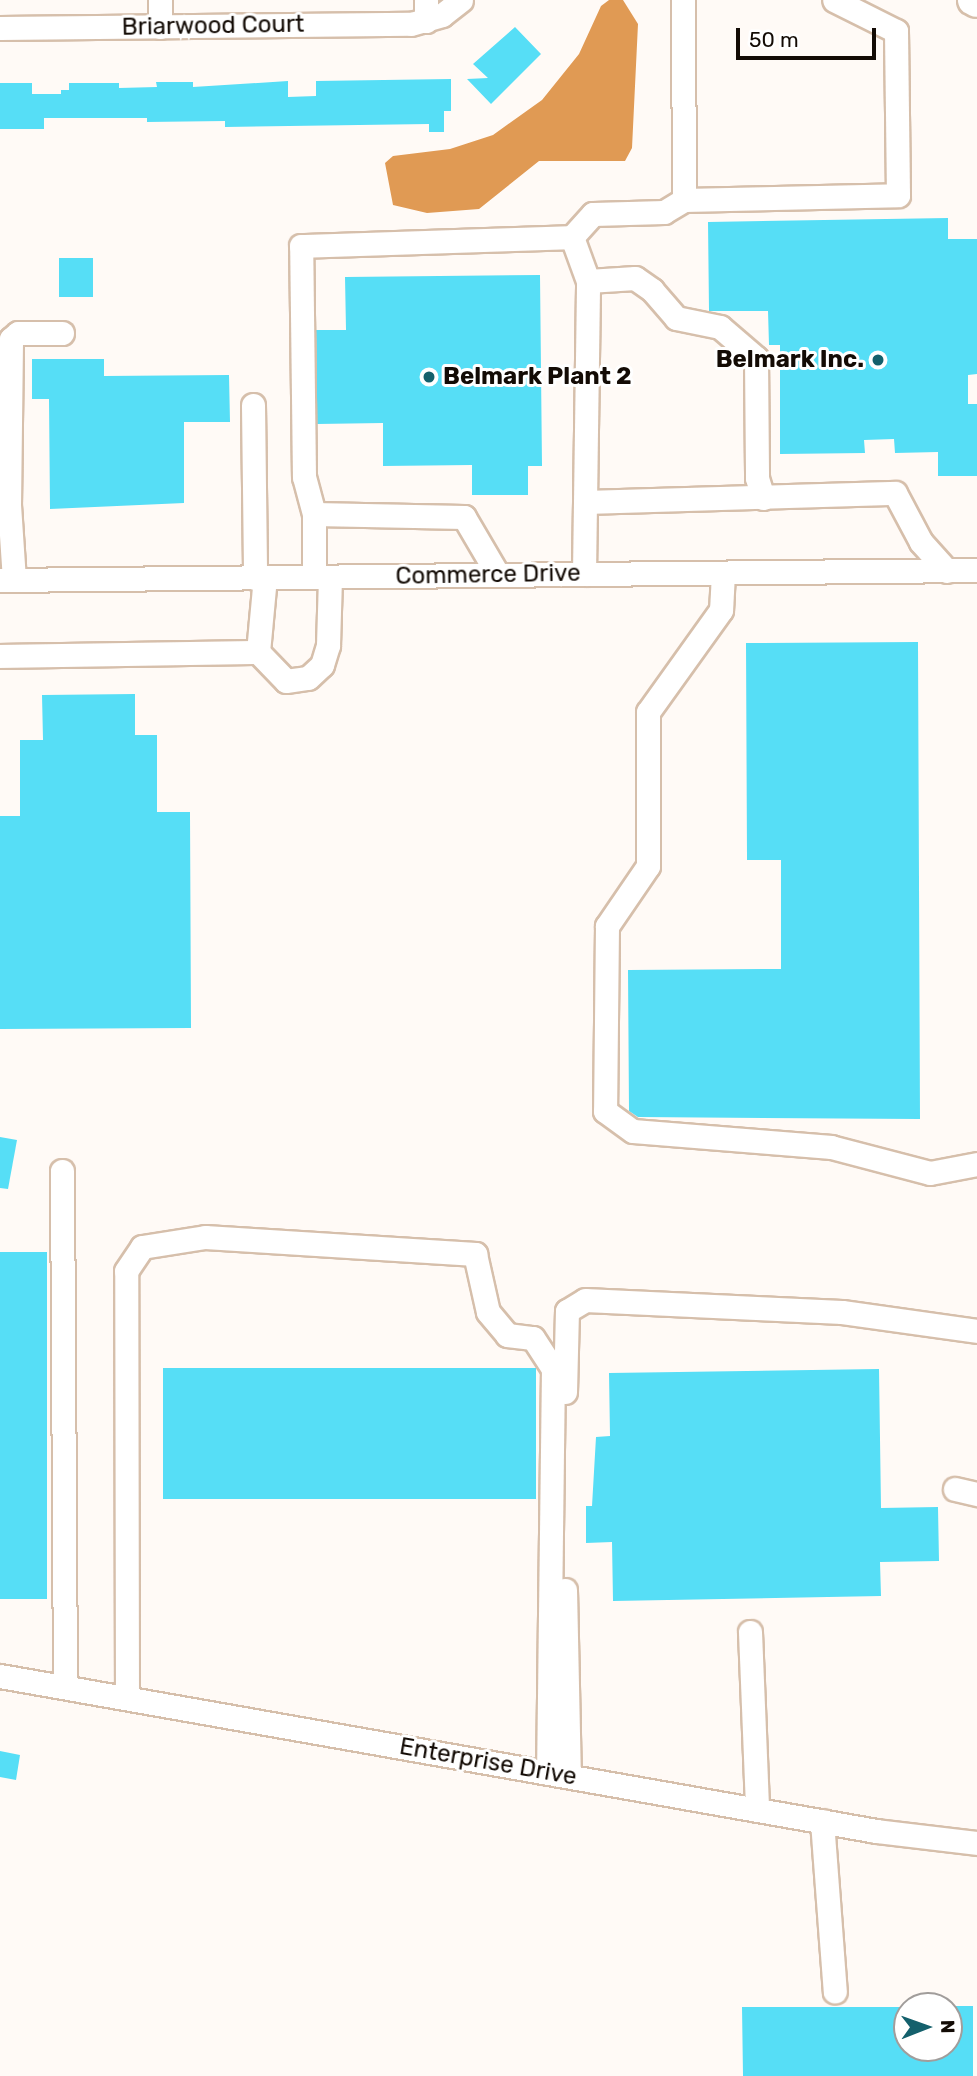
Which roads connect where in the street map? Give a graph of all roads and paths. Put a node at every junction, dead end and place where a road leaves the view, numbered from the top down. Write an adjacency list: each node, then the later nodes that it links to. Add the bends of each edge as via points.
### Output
1 (160, 0): 6 (street)
2 (461, 0): 5 (street, Briarwood Court, via 442,15)
3 (683, 0): 8 (street)
4 (834, 0): 8 (street, via 896,31 898,195)
5 (426, 10): 6 (street, Briarwood Court)
6 (160, 27): 7 (street, Briarwood Court)
7 (0, 28)
8 (684, 200): 9 (street, via 664,212 593,214)
9 (572, 237): 10 (street); 15 (street, via 301,246 304,477)
10 (588, 281): 13 (street, via 635,278 676,318 720,327 756,358 757,478); 14 (street)
11 (62, 333): 23 (street, via 18,333 11,339)
12 (253, 405): 21 (street)
13 (763, 498): 14 (street); 17 (street, via 895,493 921,542)
14 (588, 502): 19 (street)
15 (314, 514): 20 (street, via 464,517); 22 (street)
16 (977, 570): 17 (street, Commerce Drive)
17 (947, 571): 18 (street, Commerce Drive)
18 (723, 573): 19 (street, Commerce Drive); 26 (street, via 721,610 648,712 648,866 607,926 605,1111 634,1131 831,1147 930,1173)
19 (584, 574): 20 (street, Commerce Drive)
20 (498, 575): 22 (street, Commerce Drive)
21 (260, 577): 22 (street, Commerce Drive); 23 (street, Commerce Drive); 24 (street)
22 (322, 577): 24 (street, via 328,645 322,665 307,678 286,681)
23 (7, 580)
24 (258, 652): 25 (street)
25 (0, 656)
26 (977, 1164)
27 (62, 1171): 31 (street)
28 (977, 1331): 33 (street, via 842,1312 742,1305 585,1300 568,1311)
29 (750, 1632): 34 (street)
30 (0, 1676): 31 (street, Enterprise Drive)
31 (65, 1687): 32 (street, Enterprise Drive)
32 (127, 1698): 33 (street, Enterprise Drive); 33 (street, via 126,1271 142,1247 205,1237 475,1254 488,1312 507,1335 533,1338 552,1369)
33 (559, 1774): 34 (street, Enterprise Drive)
34 (757, 1810): 35 (street, Enterprise Drive)
35 (822, 1821): 36 (street, Enterprise Drive); 37 (street)
36 (977, 1843)
37 (835, 1992)

